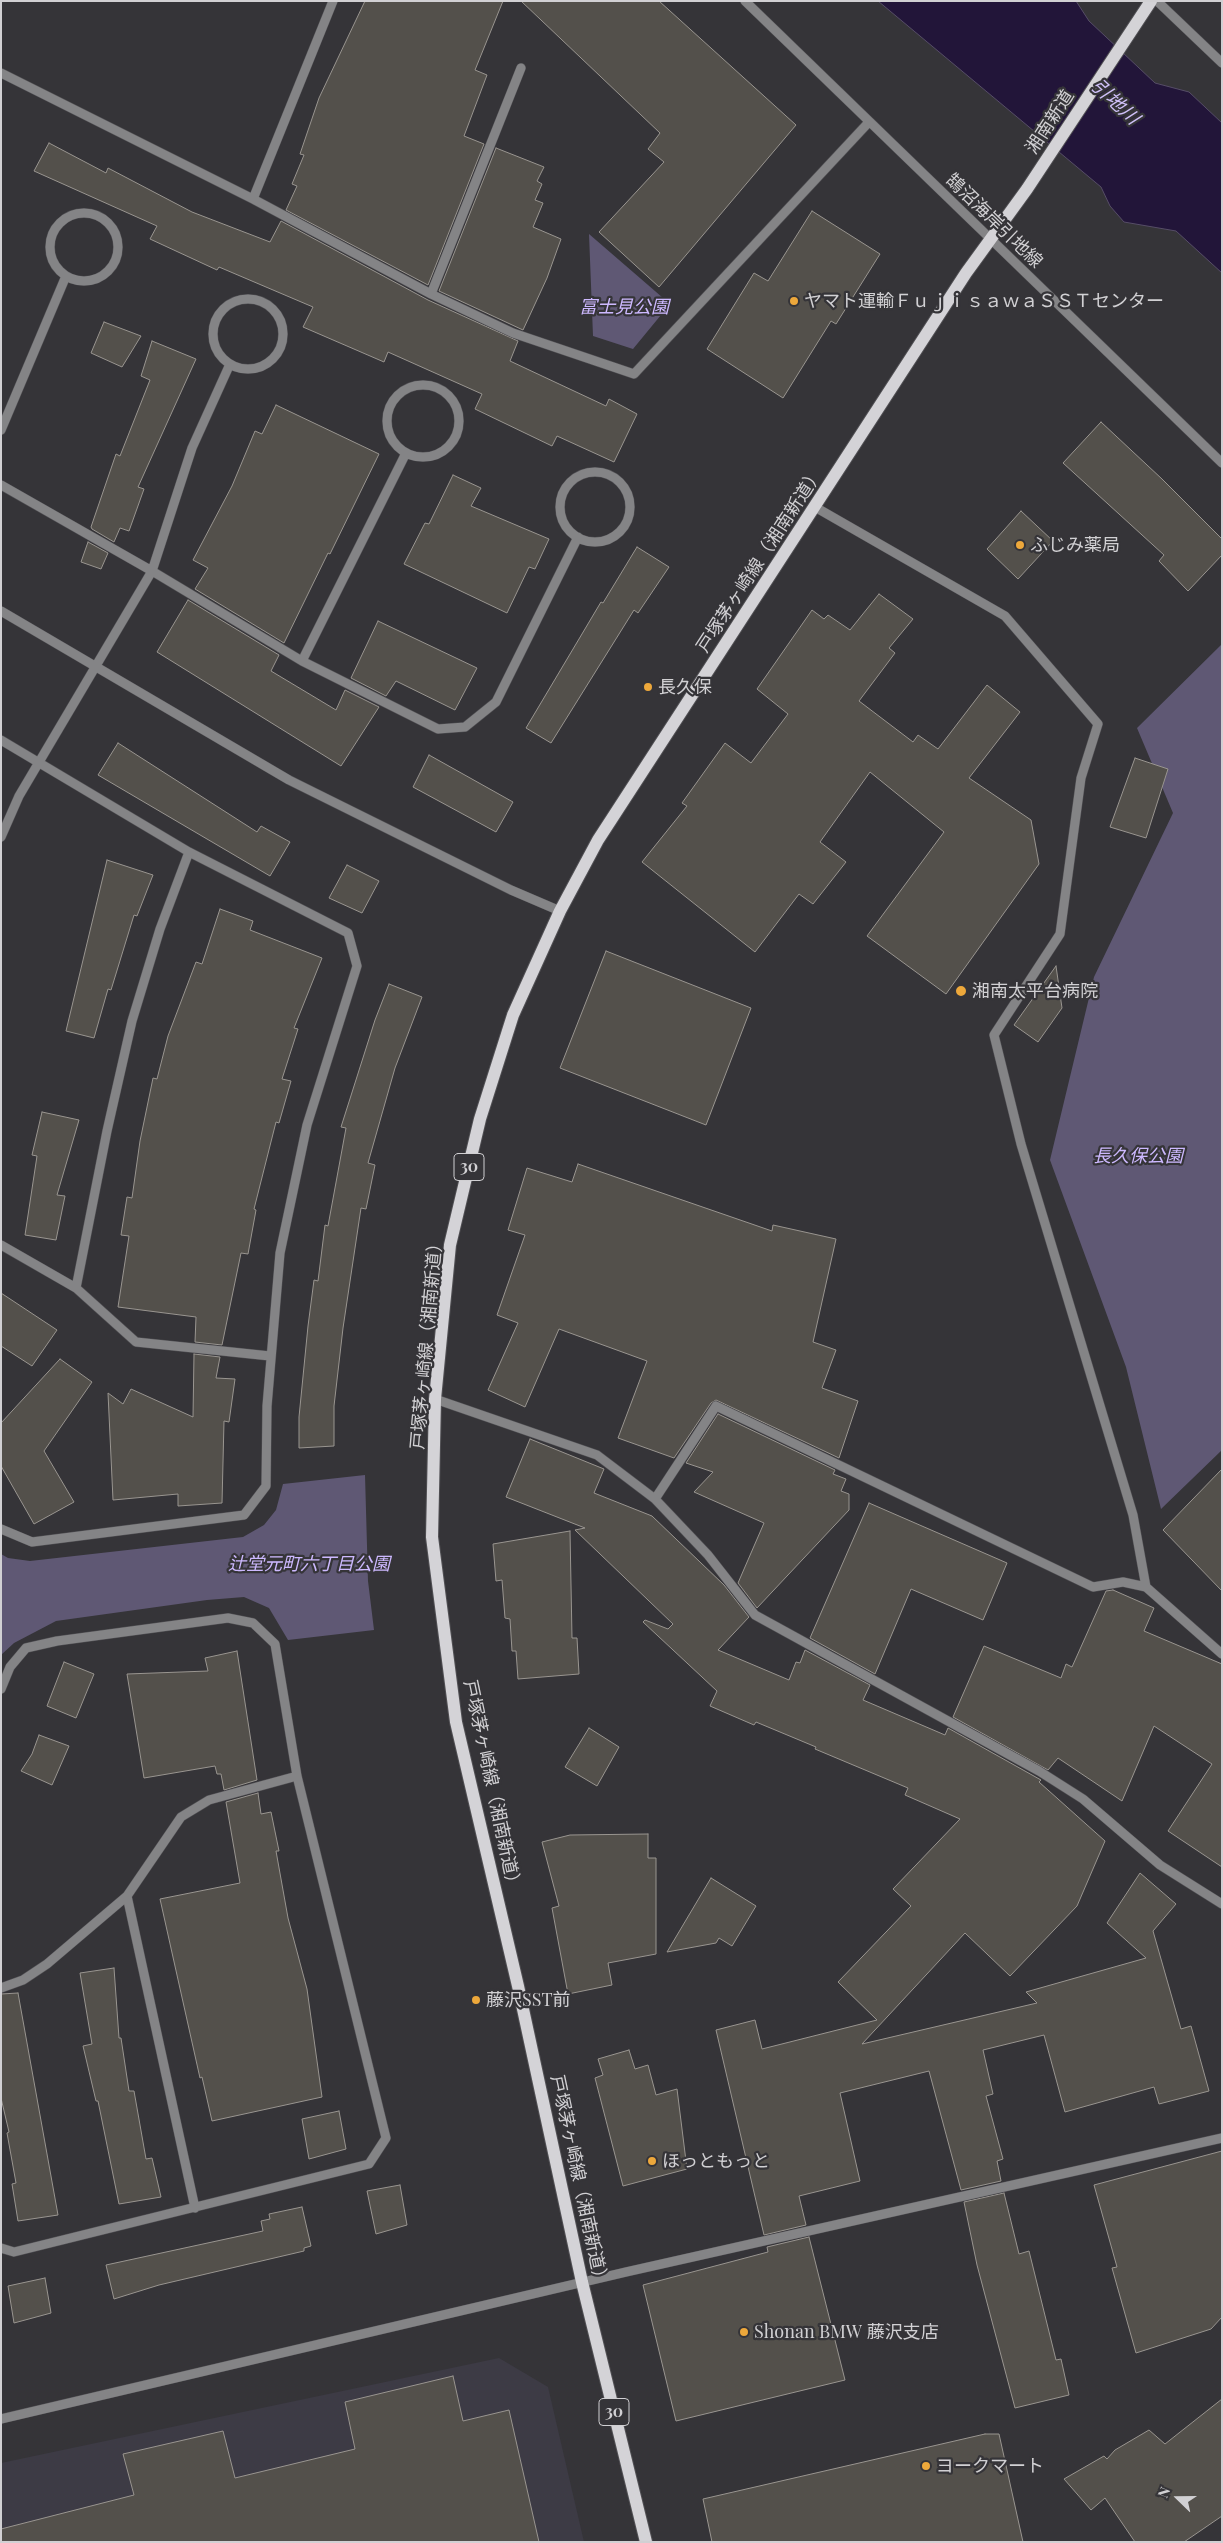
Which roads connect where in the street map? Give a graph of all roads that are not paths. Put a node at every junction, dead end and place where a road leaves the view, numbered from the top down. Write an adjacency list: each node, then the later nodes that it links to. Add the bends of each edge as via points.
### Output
1 (334, 1): 10 (street)
2 (745, 1): 8 (street, 鵠沼海岸引地線)
3 (1151, 1): 9 (main road, 湘南新道 / 30)
4 (1157, 1): 5 (street)
5 (1222, 63)
6 (521, 68): 13 (street)
7 (1, 73): 10 (street)
8 (869, 122): 11 (street, 鵠沼海岸引地線); 13 (street, via 634,374 512,333)
9 (1027, 189): 11 (main road, 戸塚茅ヶ崎線（湘南新道） / 30)
10 (253, 199): 13 (street)
11 (990, 240): 17 (street, 鵠沼海岸引地線); 19 (main road, 戸塚茅ヶ崎線（湘南新道） / 30)
12 (66, 276): 12 (street, via 52,259 50,247 55,232 66,219 76,215 98,216 114,232 117,253 114,264 102,276 87,281); 15 (street)
13 (430, 294)
14 (230, 364): 14 (street, via 214,346 214,322 229,304 252,298 264,302 279,318 282,340 278,350 262,366 240,368); 21 (street, via 192,448)
15 (1, 430)
16 (406, 453): 16 (street, via 390,436 387,423 391,406 402,391 413,386 438,388 447,394 459,414 460,426 456,437 449,447 429,457); 23 (street)
17 (1222, 464)
18 (1, 485): 21 (street)
19 (815, 507): 29 (main road, 戸塚茅ヶ崎線（湘南新道） / 30, via 598,840); 36 (street, via 1005,616 1098,724 1081,778 1060,934 994,1035 1021,1144 1133,1515)
20 (578, 537): 20 (street, via 562,520 562,496 568,486 582,475 599,472 610,476 619,482 628,496 630,513 626,524 620,532 599,542 588,542); 23 (street, via 496,702 464,727 438,729)
21 (152, 570): 23 (street); 24 (street)
22 (1, 610): 24 (street)
23 (302, 661)
24 (97, 667): 26 (street); 29 (street, via 289,780 511,890)
25 (1, 740): 26 (street)
26 (39, 763): 27 (street, via 19,796); 28 (street)
27 (1, 838)
28 (189, 852): 31 (street, via 160,929 132,1022); 32 (street, via 348,933 357,966 307,1125 280,1253)
29 (560, 910): 33 (main road, 戸塚茅ヶ崎線（湘南新道） / 30, via 513,1015 480,1119 450,1246)
30 (1, 1245): 31 (street)
31 (76, 1288): 32 (street, via 136,1342)
32 (270, 1356): 35 (street, via 266,1486 244,1515 32,1542)
33 (435, 1399): 34 (street, via 597,1456); 46 (main road, 戸塚茅ヶ崎線（湘南新道） / 30, via 432,1538 456,1722 518,1986)
34 (655, 1499): 36 (street, via 716,1406 1093,1587 1123,1582); 41 (street, via 708,1555 755,1615 1039,1771 1084,1799 1160,1865)
35 (1, 1529)
36 (1146, 1587): 37 (street)
37 (1222, 1654)
38 (1, 1689): 39 (street, via 10,1666 26,1648 228,1618 253,1623 275,1644)
39 (298, 1776): 40 (street, via 209,1800 181,1817); 44 (street, via 386,2138 370,2164)
40 (127, 1896): 42 (street, via 47,1964 23,1980); 44 (street)
41 (1222, 1904)
42 (1, 1988)
43 (1222, 2138): 46 (street)
44 (195, 2208): 45 (street, via 14,2252)
45 (1, 2248)
46 (582, 2282): 47 (street); 48 (main road, 戸塚茅ヶ崎線（湘南新道） / 30)
47 (1, 2419)
48 (646, 2542)

